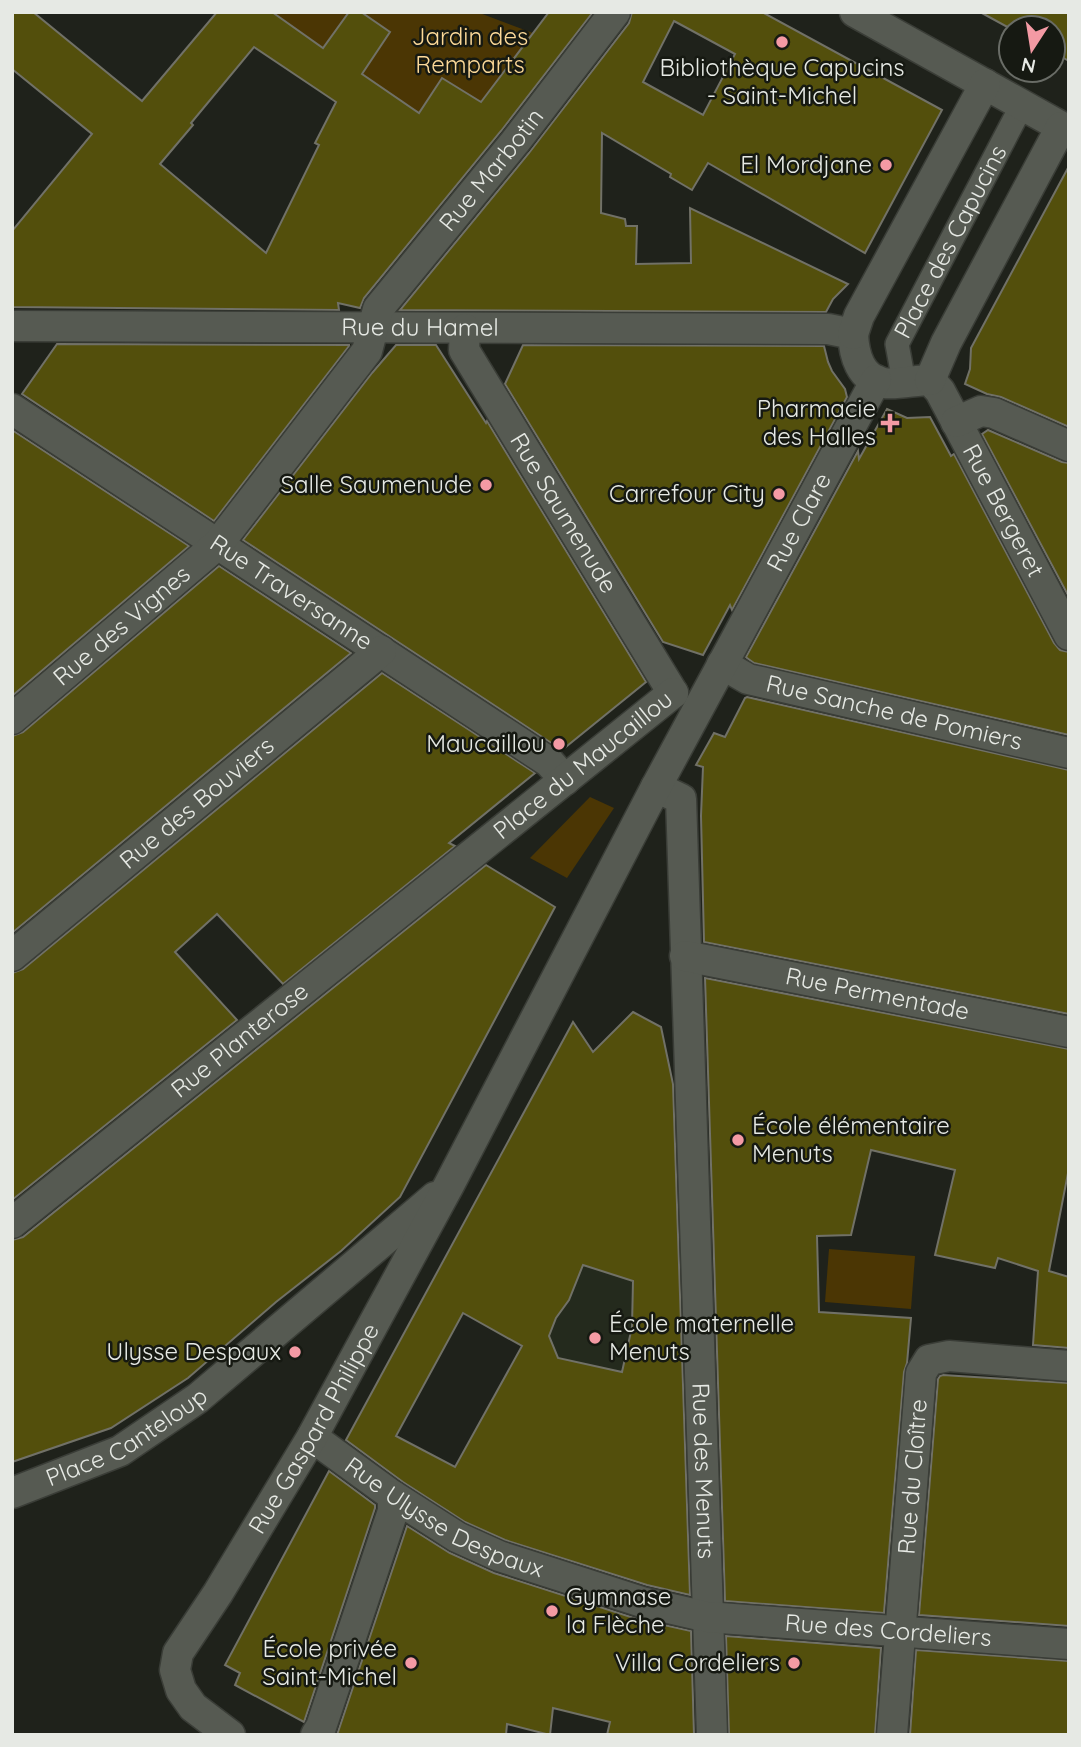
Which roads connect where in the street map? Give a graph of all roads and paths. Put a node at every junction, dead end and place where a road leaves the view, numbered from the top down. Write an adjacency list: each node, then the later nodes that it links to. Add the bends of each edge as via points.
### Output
1 (615, 12): 7 (street, Rue Marbotin, via 378,309)
2 (855, 12): 3 (street, Place des Capucins)
3 (985, 84): 4 (street, Place des Capucins); 9 (street, Place des Capucins, via 859,316)
4 (1022, 105): 5 (street, Place des Capucins); 10 (street, Place des Capucins, via 897,344)
5 (1065, 129): 10 (street, Place des Capucins, via 946,343)
6 (12, 326): 7 (street, Rue du Hamel)
7 (373, 328): 8 (street, Rue du Hamel); 14 (street, Rue des Vignes, via 367,351)
8 (465, 329): 9 (street, Rue du Hamel); 18 (street, Rue Saumenude, via 464,350)
9 (841, 332): 10 (street, Place des Capucins, via 868,375)
10 (903, 381): 12 (street, Place des Capucins, via 940,391); 17 (street, Rue Clare)
11 (12, 410): 14 (street, Rue Traversanne)
12 (956, 422): 13 (street, via 981,411 994,413); 15 (street, Rue Bergeret)
13 (1069, 446)
14 (218, 544): 16 (street, Rue Traversanne); 19 (street, Rue des Vignes)
15 (1069, 635)
16 (381, 651): 21 (street, Rue Traversanne, via 549,762); 24 (street, Rue des Bouviers)
17 (722, 664): 18 (street, Place du Maucaillou); 20 (street, Rue Sanche de Pomiers, via 748,679)
18 (686, 700): 21 (street, Place du Maucaillou); 22 (street, Place du Maucaillou)
19 (12, 719)
20 (1069, 753)
21 (565, 780): 23 (street, Place du Maucaillou)
22 (656, 787): 25 (street, via 681,799); 26 (street, Place du Maucaillou)
23 (469, 857): 29 (street, Rue Planterose)
24 (12, 956)
25 (685, 956): 27 (street, Rue Permentade); 35 (street, Rue des Menuts)
26 (567, 959): 28 (street, Rue Gaspard Philippe)
27 (1069, 1032)
28 (449, 1185): 31 (street, Rue Gaspard Philippe); 32 (street, Rue Gaspard Philippe)
29 (12, 1223)
30 (1069, 1366): 36 (street, Rue du Cloître, via 949,1356 929,1360 921,1373)
31 (234, 1369): 33 (street, Place Canteloup, via 120,1451)
32 (312, 1437): 34 (street, Rue Ulysse Despaux); 39 (street, Rue Gaspard Philippe, via 178,1653 175,1670 181,1690 193,1706)
33 (12, 1493)
34 (393, 1496): 35 (street, Rue Ulysse Despaux, via 457,1537 499,1556 642,1602); 38 (street, via 393,1511)
35 (707, 1617): 36 (street, Rue des Cordeliers); 40 (street, Rue des Menuts)
36 (901, 1632): 37 (street, Rue des Cordeliers); 41 (street, Rue du Cloître)
37 (1069, 1644)
38 (318, 1731)
39 (230, 1735)
40 (712, 1735)
41 (892, 1735)

